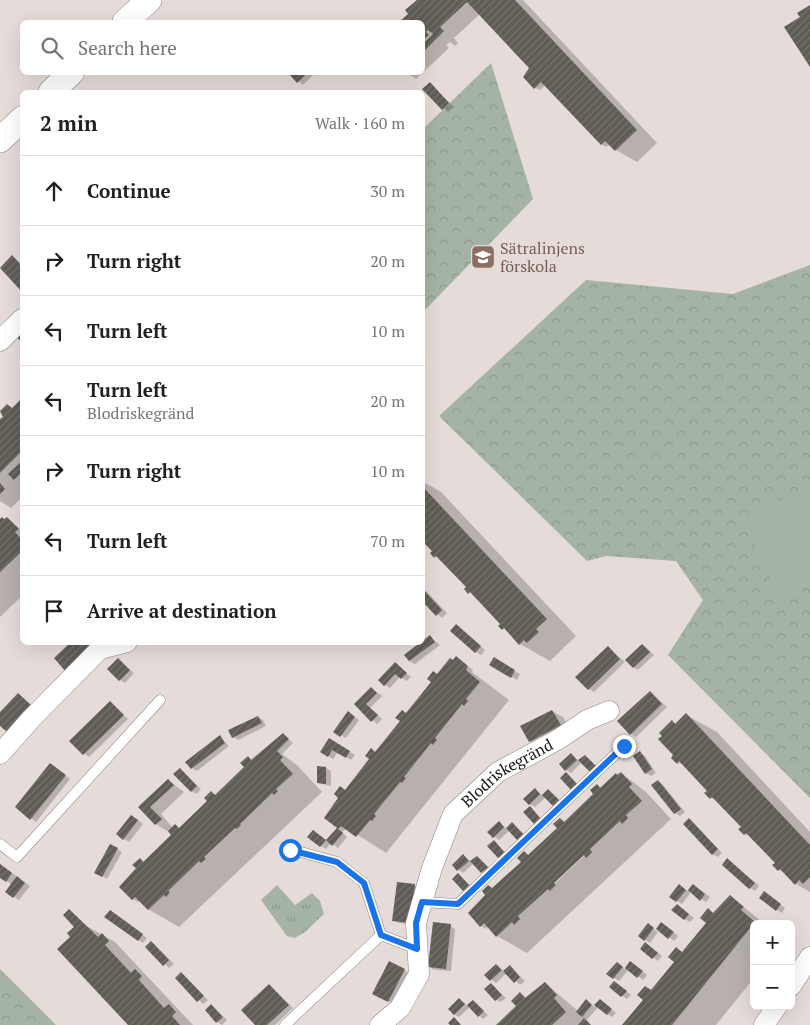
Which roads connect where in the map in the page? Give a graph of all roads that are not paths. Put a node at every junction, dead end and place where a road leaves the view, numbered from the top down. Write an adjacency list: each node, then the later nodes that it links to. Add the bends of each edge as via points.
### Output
1 (149, 0): 2 (street)
2 (128, 20)
3 (69, 75): 4 (street)
4 (53, 90)
5 (20, 121): 6 (street)
6 (0, 140)
7 (20, 322): 8 (street)
8 (0, 341)
9 (115, 645): 13 (street, via 100,649)
10 (160, 700): 14 (lane, via 17,857)
11 (609, 711): 16 (street, Blodriskegränd, via 587,720 559,740 498,772 454,814)
12 (624, 746): 16 (lane, via 458,904)
13 (0, 754)
14 (0, 844)
15 (290, 850): 17 (lane, via 337,862 364,883)
16 (422, 902): 18 (street, Blodriskegränd, via 416,923)
17 (381, 935): 18 (lane); 22 (lane)
18 (417, 949): 23 (street, Blodriskegränd, via 419,974 400,1008)
19 (810, 957): 20 (street)
20 (795, 980)
21 (774, 1010): 24 (street)
22 (285, 1025)
23 (380, 1025)
24 (764, 1025)

